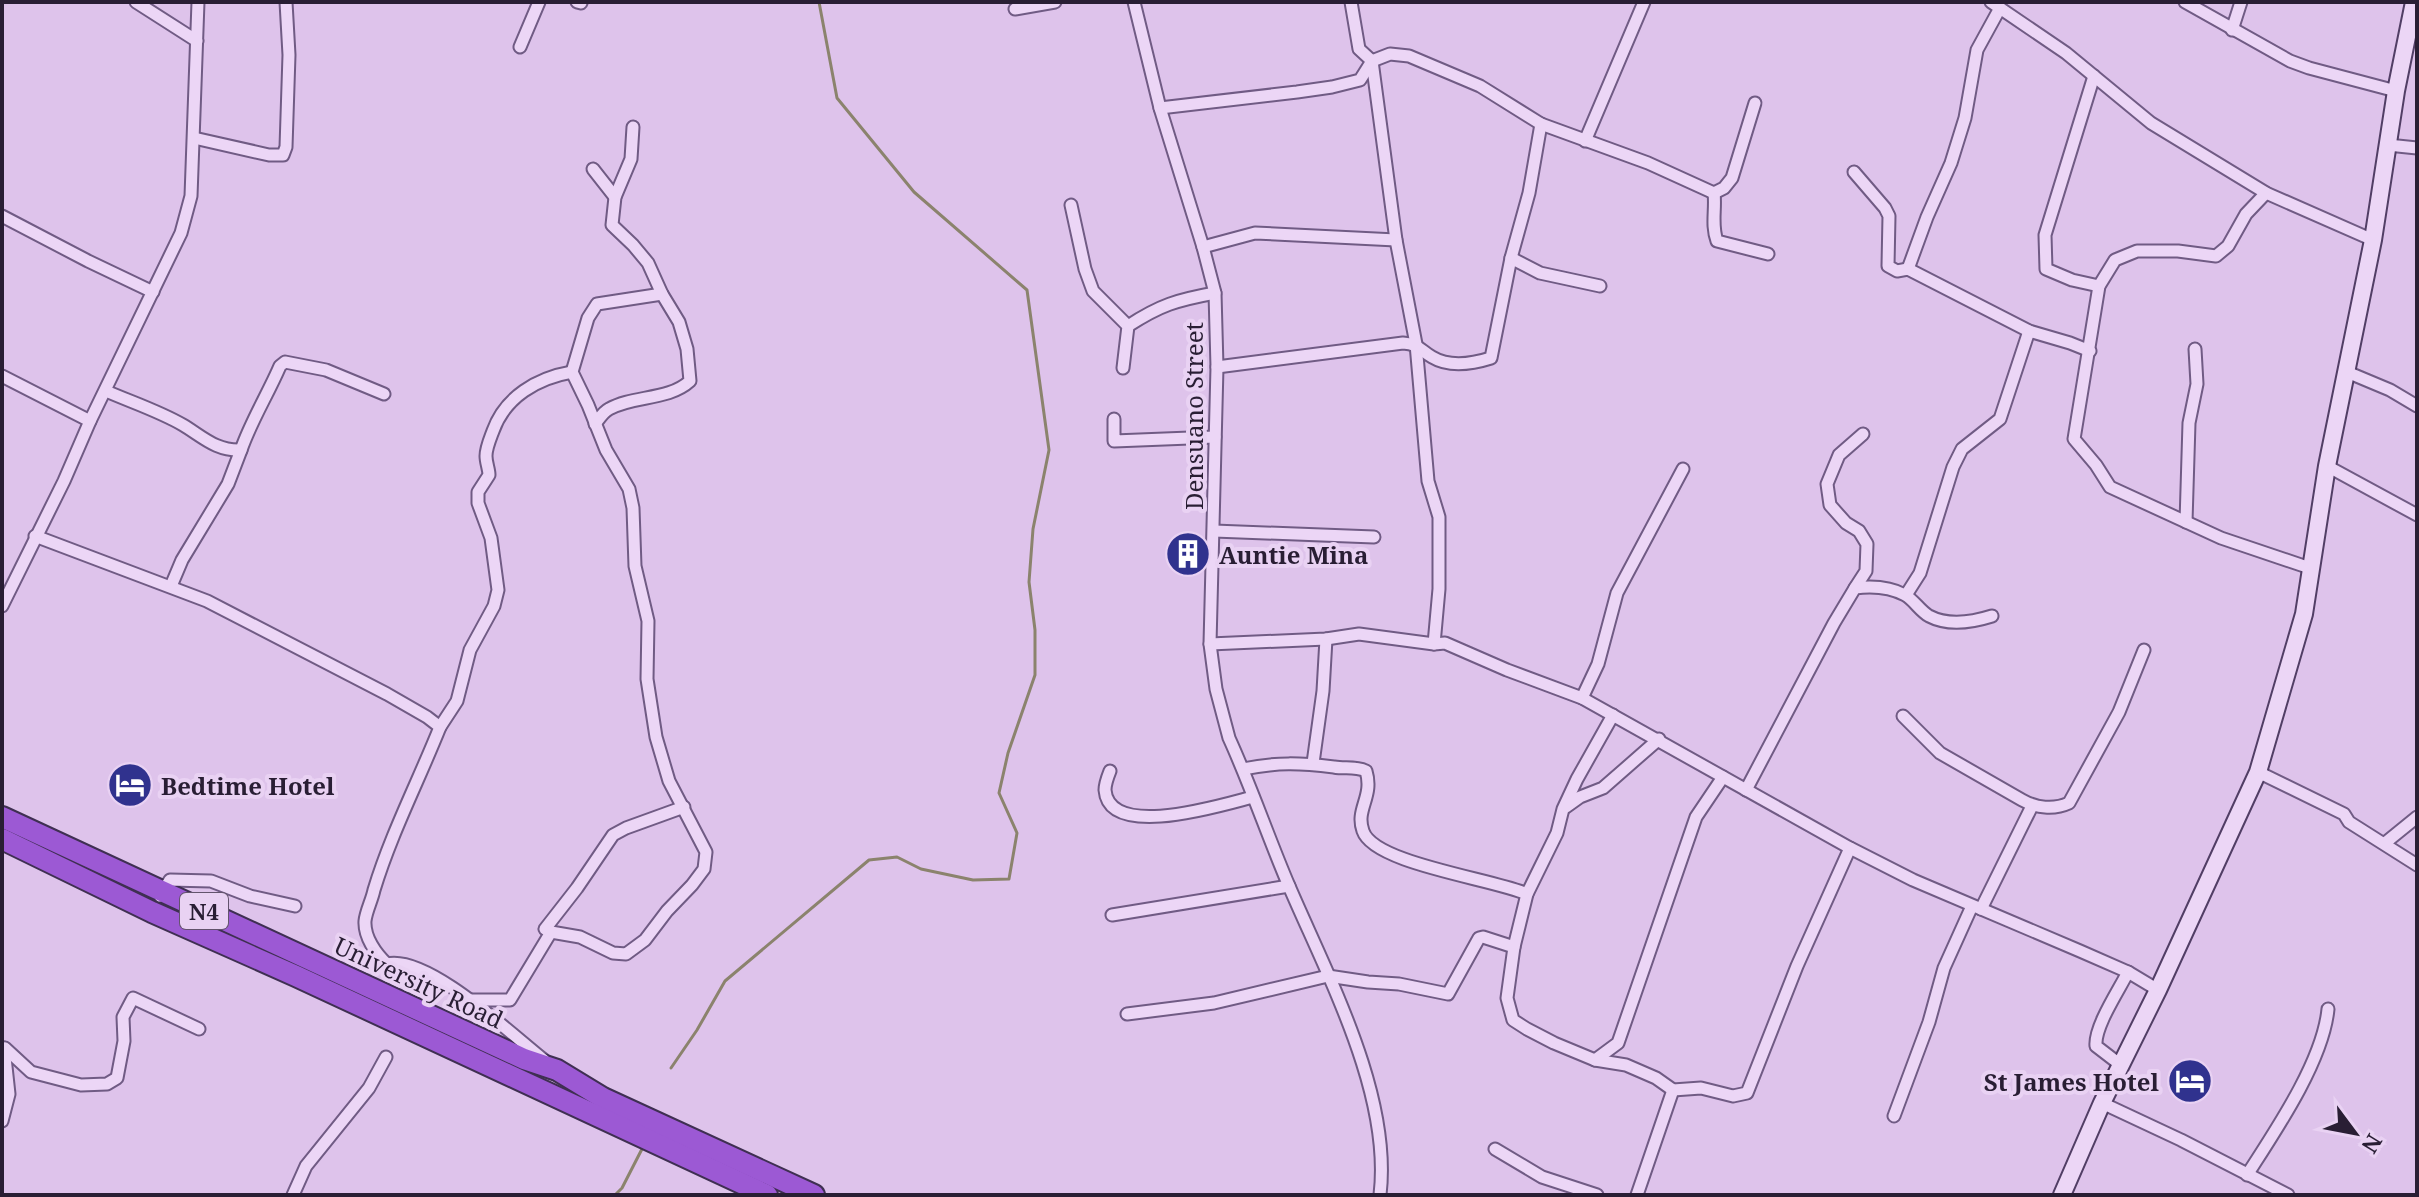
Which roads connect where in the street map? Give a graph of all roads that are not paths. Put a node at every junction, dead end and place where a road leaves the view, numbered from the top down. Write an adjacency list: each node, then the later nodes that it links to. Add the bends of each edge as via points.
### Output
1 (136, 2): 15 (street)
2 (198, 2): 15 (street)
3 (286, 2): 24 (street, via 289,55 283,155)
4 (539, 2): 16 (street)
5 (1055, 2): 13 (street)
6 (1134, 2): 21 (street, Densuano Street)
7 (1351, 2): 17 (street, via 1359,49)
8 (1644, 2): 25 (street)
9 (2185, 2): 14 (street)
10 (2241, 2): 14 (street)
11 (2414, 2): 19 (street)
12 (1995, 5): 18 (street); 40 (street, via 1977,50 1951,163)
13 (1015, 9)
14 (2232, 30): 19 (street, via 2309,68)
15 (197, 41): 24 (street)
16 (520, 47)
17 (1372, 61): 21 (street, via 1360,80 1332,87); 22 (street, via 1390,54 1409,56 1480,86); 35 (street)
18 (2094, 76): 31 (street, via 2151,123); 42 (street, via 2045,235 2045,256 2046,269)
19 (2396, 91): 26 (street)
20 (1755, 103): 30 (street, via 1732,178)
21 (1160, 108): 37 (street, Densuano Street)
22 (1541, 124): 25 (street); 39 (street)
23 (633, 127): 32 (street, via 631,159)
24 (194, 138): 43 (street, via 191,196 181,233)
25 (1585, 141): 30 (street)
26 (2388, 145): 27 (street); 36 (street)
27 (2417, 148)
28 (593, 169): 32 (street)
29 (1854, 172): 40 (street, via 1889,216 1888,266)
30 (1714, 193): 38 (street, via 1717,241)
31 (2266, 193): 36 (street); 42 (street, via 2216,256 2137,251 2115,260)
32 (615, 197): 45 (street, via 612,225 648,263)
33 (1071, 205): 46 (street, via 1093,291)
34 (2, 216): 43 (street)
35 (1396, 240): 37 (street, via 1255,233); 48 (street)
36 (2373, 240): 54 (street)
37 (1203, 247): 44 (street, Densuano Street)
38 (1768, 254)
39 (1511, 258): 41 (street, via 1540,273); 48 (street, via 1491,358 1451,365)
40 (1908, 269): 47 (street)
41 (1600, 286)
42 (2099, 286): 50 (street)
43 (153, 292): 56 (street)
44 (1215, 293): 46 (street, via 1174,301); 51 (street, Densuano Street)
45 (662, 294): 53 (street, via 597,304); 61 (street, via 679,322 690,381 666,394 610,408)
46 (1128, 326): 52 (street)
47 (2029, 331): 50 (street); 75 (street, via 2000,419 1962,449 1953,467 1920,573)
48 (1416, 344): 51 (street); 80 (street, via 1428,481 1439,517)
49 (2195, 349): 68 (street)
50 (2090, 351): 68 (street, via 2074,439 2110,487)
51 (1217, 367): 63 (street, Densuano Street)
52 (1123, 368)
53 (572, 372): 61 (street); 85 (street, via 519,393 496,423 486,456 489,475 478,492 478,503 491,538 498,590 470,650 457,701)
54 (2347, 372): 58 (street); 65 (street)
55 (2, 376): 60 (street)
56 (106, 391): 60 (street); 64 (street, via 227,451)
57 (384, 394): 64 (street, via 326,370 285,362)
58 (2417, 406)
59 (1114, 419): 63 (street, via 1114,441)
60 (90, 421): 70 (street)
61 (595, 424): 95 (street, via 629,489 635,566 648,621 647,679 656,737 669,781)
62 (1863, 434): 74 (street, via 1839,455 1827,484 1830,505 1867,544 1866,571)
63 (1215, 437): 69 (street, Densuano Street)
64 (241, 450): 73 (street, via 228,484)
65 (2327, 466): 67 (street); 72 (street)
66 (1683, 469): 82 (street, via 1617,593 1598,664)
67 (2417, 515)
68 (2186, 522): 72 (street)
69 (1214, 531): 71 (street); 79 (street, Densuano Street)
70 (35, 536): 73 (street); 76 (street)
71 (1374, 537)
72 (2310, 568): 90 (street, via 2304,614)
73 (171, 586): 85 (street, via 286,641)
74 (1855, 588): 75 (street, via 1871,586); 92 (street)
75 (1906, 595): 77 (street, via 1930,616 1963,622)
76 (2, 606)
77 (1992, 616)
78 (1326, 639): 79 (street); 80 (street, via 1359,634); 87 (street)
79 (1210, 644): 88 (street, Densuano Street, via 1216,689)
80 (1434, 644): 82 (street, via 1445,643)
81 (2144, 650): 94 (street, via 2119,712 2069,803)
82 (1582, 698): 83 (street)
83 (1613, 715): 86 (street); 96 (street)
84 (1903, 716): 94 (street, via 1940,753)
85 (440, 727): 115 (street, via 365,921 377,955 387,964 397,961 443,980)
86 (1659, 739): 91 (street); 96 (street, via 1603,788)
87 (1313, 763): 88 (street); 105 (street, via 1366,771 1369,794 1360,818 1363,834 1373,846)
88 (1243, 769): 93 (street, Densuano Street)
89 (1110, 771): 93 (street, via 1105,789 1110,803 1140,817)
90 (2258, 772): 100 (street, via 2344,814); 114 (street)
91 (1723, 777): 92 (street); 120 (street, via 1696,817)
92 (1746, 790): 101 (street)
93 (1253, 797): 103 (street, Densuano Street)
94 (2032, 806): 107 (street)
95 (684, 807): 110 (street, via 613,835 545,929); 110 (street, via 706,852 704,869 645,940 626,954 613,953 580,937)
96 (1563, 809): 105 (street)
97 (2, 817): 104 (highway, University Road / N4)
98 (2417, 817): 100 (street)
99 (2, 839): 108 (highway, University Road / N4)
100 (2385, 843): 102 (street)
101 (1850, 848): 107 (street); 127 (street, via 1747,1093)
102 (2417, 865)
103 (1289, 886): 109 (street); 113 (street, Densuano Street)
104 (162, 891): 106 (street, via 170,880 211,881); 108 (street); 119 (highway, University Road / N4, via 406,1003)
105 (1527, 894): 111 (street)
106 (295, 906)
107 (1976, 908): 112 (street); 129 (street, via 1944,968)
108 (152, 912): 119 (highway, University Road / N4, via 399,1024)
109 (1112, 915)
110 (551, 932): 115 (street, via 510,1000)
111 (1514, 947): 113 (street, via 1479,938 1448,994); 123 (street, via 1507,998 1513,1020)
112 (2128, 972): 114 (street); 125 (street, via 2095,1042)
113 (1328, 976): 117 (street, via 1214,1003); 136 (street, Densuano Street, via 1372,1097 1382,1160)
114 (2158, 990): 125 (street)
115 (469, 1000): 126 (street)
116 (2328, 1009): 132 (street, via 2314,1060)
117 (1127, 1014)
118 (199, 1029): 121 (street, via 133,998 123,1017 117,1078 107,1084 81,1085 31,1072)
119 (438, 1030): 126 (highway, University Road / N4); 134 (highway, University Road / N4)
120 (1618, 1043): 123 (street); 124 (street)
121 (4, 1047): 130 (street, via 9,1094)
122 (386, 1057): 133 (street, via 369,1088 306,1166)
123 (1595, 1060): 124 (street)
124 (1626, 1065): 127 (street)
125 (2122, 1066): 128 (street)
126 (557, 1070): 135 (highway, University Road / N4, via 603,1098)
127 (1673, 1090): 138 (street)
128 (2102, 1103): 132 (street); 139 (street)
129 (1894, 1116)
130 (2, 1121)
131 (1495, 1149): 137 (street, via 1542,1177)
132 (2247, 1175): 140 (street)
133 (293, 1195)
134 (767, 1195)
135 (814, 1195)
136 (1380, 1195)
137 (1597, 1195)
138 (1637, 1195)
139 (2062, 1195)
140 (2288, 1195)

